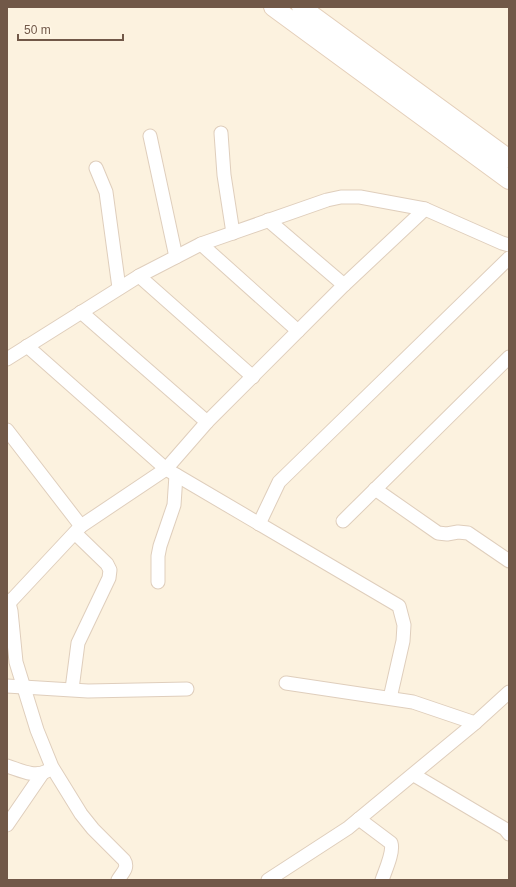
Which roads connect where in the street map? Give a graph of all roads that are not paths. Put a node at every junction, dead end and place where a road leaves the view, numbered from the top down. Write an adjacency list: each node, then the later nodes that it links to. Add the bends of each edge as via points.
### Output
1 (301, 7): 5 (main road)
2 (281, 9): 7 (main road)
3 (221, 133): 10 (street)
4 (150, 136): 13 (street)
5 (509, 160)
6 (96, 168): 17 (street, via 106,192)
7 (509, 180)
8 (425, 209): 9 (street, via 360,196 341,197); 12 (street); 16 (street)
9 (268, 220): 10 (street); 16 (street)
10 (232, 233): 11 (street)
11 (201, 244): 13 (street); 19 (street)
12 (509, 245)
13 (176, 257): 15 (street)
14 (509, 258): 29 (street, via 279,482)
15 (139, 276): 17 (street); 23 (street)
16 (344, 285): 19 (street)
17 (119, 288): 18 (street)
18 (81, 312): 20 (street); 24 (street)
19 (298, 331): 23 (street)
20 (26, 346): 22 (street); 26 (street)
21 (509, 357): 27 (street)
22 (7, 359)
23 (253, 377): 24 (street)
24 (207, 422): 26 (street)
25 (7, 430): 30 (street)
26 (171, 472): 29 (street); 30 (street); 32 (street, via 174,506 160,546)
27 (375, 489): 28 (street); 31 (street, via 438,533 468,533)
28 (343, 521)
29 (259, 524): 40 (street, via 399,606 404,625 403,640)
30 (78, 530): 33 (street); 37 (street, via 110,570 109,578 78,643)
31 (509, 561)
32 (158, 582)
33 (8, 601): 36 (street, via 16,662)
34 (286, 683): 40 (street)
35 (7, 686): 36 (street)
36 (23, 687): 37 (street); 43 (street)
37 (72, 689): 38 (street)
38 (187, 689)
39 (509, 692): 41 (street)
40 (390, 698): 41 (street, via 412,702)
41 (475, 723): 44 (street)
42 (7, 766): 43 (street, via 33,774)
43 (47, 770): 46 (street); 48 (street, via 93,830 124,860 125,870)
44 (414, 775): 45 (street); 47 (street)
45 (359, 819): 49 (street); 50 (street, via 391,843 392,851)
46 (7, 825)
47 (509, 834)
48 (118, 880)
49 (268, 880)
50 (382, 880)

